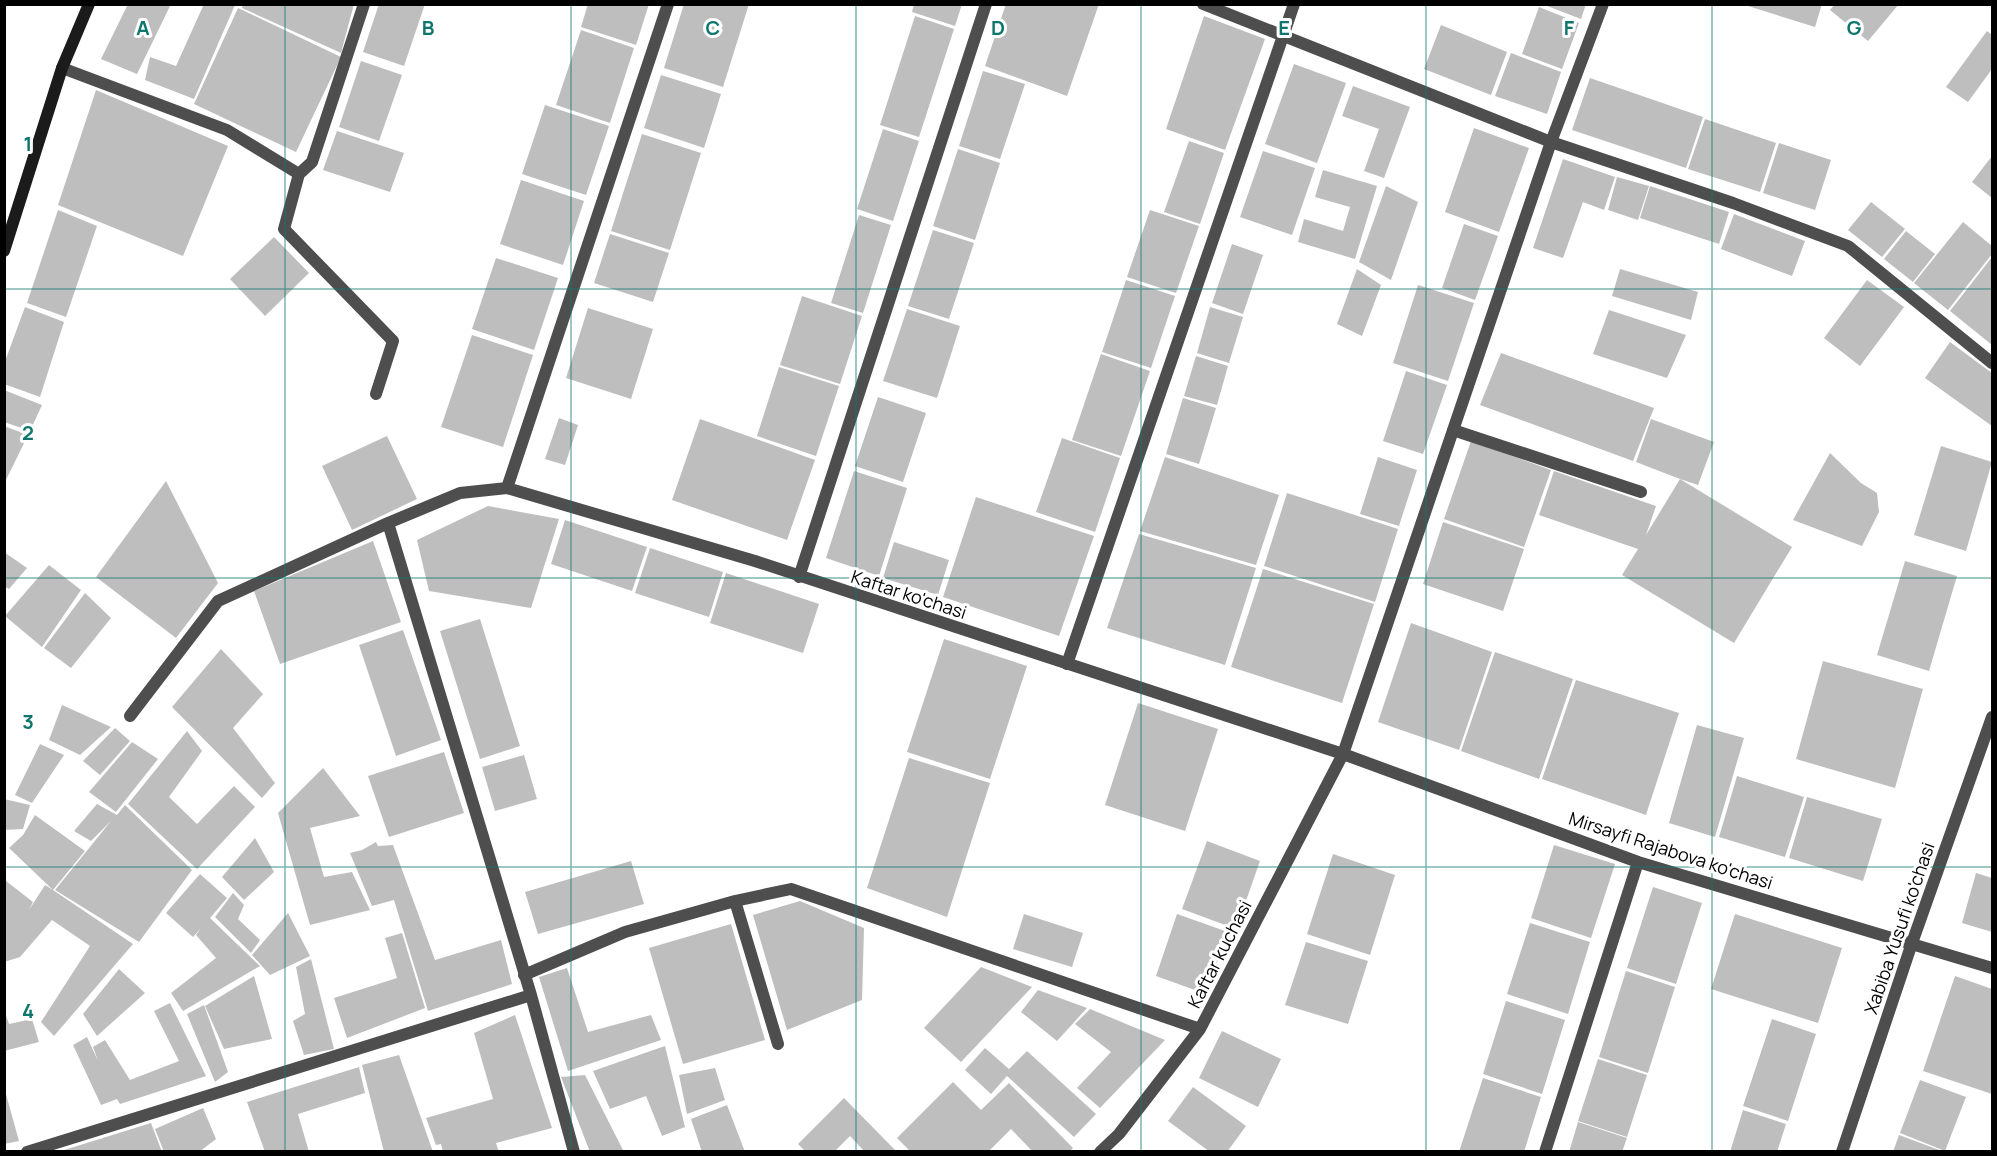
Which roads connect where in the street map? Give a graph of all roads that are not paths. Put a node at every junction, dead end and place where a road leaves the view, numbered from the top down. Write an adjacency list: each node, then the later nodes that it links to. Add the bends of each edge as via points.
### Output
1 (89, 4): 9 (street)
2 (364, 4): 11 (street, via 312,162)
3 (668, 4): 16 (street)
4 (986, 4): 19 (street)
5 (1203, 4): 8 (street)
6 (1294, 4): 8 (street)
7 (1603, 4): 10 (street, Kaftar kuchasi)
8 (1284, 35): 10 (street); 20 (street)
9 (62, 68): 11 (street, via 227,130); 12 (street)
10 (1551, 142): 13 (street, via 1848,246); 15 (street, Kaftar kuchasi)
11 (300, 174): 14 (street, via 284,229 393,341)
12 (4, 251)
13 (1992, 363)
14 (376, 394)
15 (1453, 430): 17 (street); 23 (street, Kaftar kuchasi)
16 (507, 488): 18 (street, Kaftar ko'chasi, via 460,493); 19 (street, Kaftar ko'chasi)
17 (1641, 492)
18 (388, 523): 21 (street, Kaftar ko'chasi, via 218,601); 28 (street)
19 (800, 577): 20 (street, Kaftar ko'chasi)
20 (1067, 664): 23 (street, Kaftar ko'chasi)
21 (130, 716)
22 (1992, 717): 26 (street, Xabiba Yusufi ko'chasi)
23 (1343, 754): 24 (street, Mirsayfi Rajabova ko'chasi); 30 (street, Kaftar kuchasi)
24 (1638, 862): 26 (street, Mirsayfi Rajabova ko'chasi); 35 (street)
25 (735, 901): 28 (street, via 625,932); 30 (street, via 791,889); 31 (street)
26 (1912, 943): 27 (street, Mirsayfi Rajabova ko'chasi); 36 (street, Xabiba Yusufi ko'chasi)
27 (1992, 968)
28 (524, 975): 29 (street)
29 (531, 995): 32 (street); 33 (street)
30 (1200, 1029): 34 (street, Kaftar kuchasi, via 1119,1134)
31 (778, 1044)
32 (27, 1152)
33 (574, 1152)
34 (1100, 1152)
35 (1545, 1152)
36 (1842, 1152)

